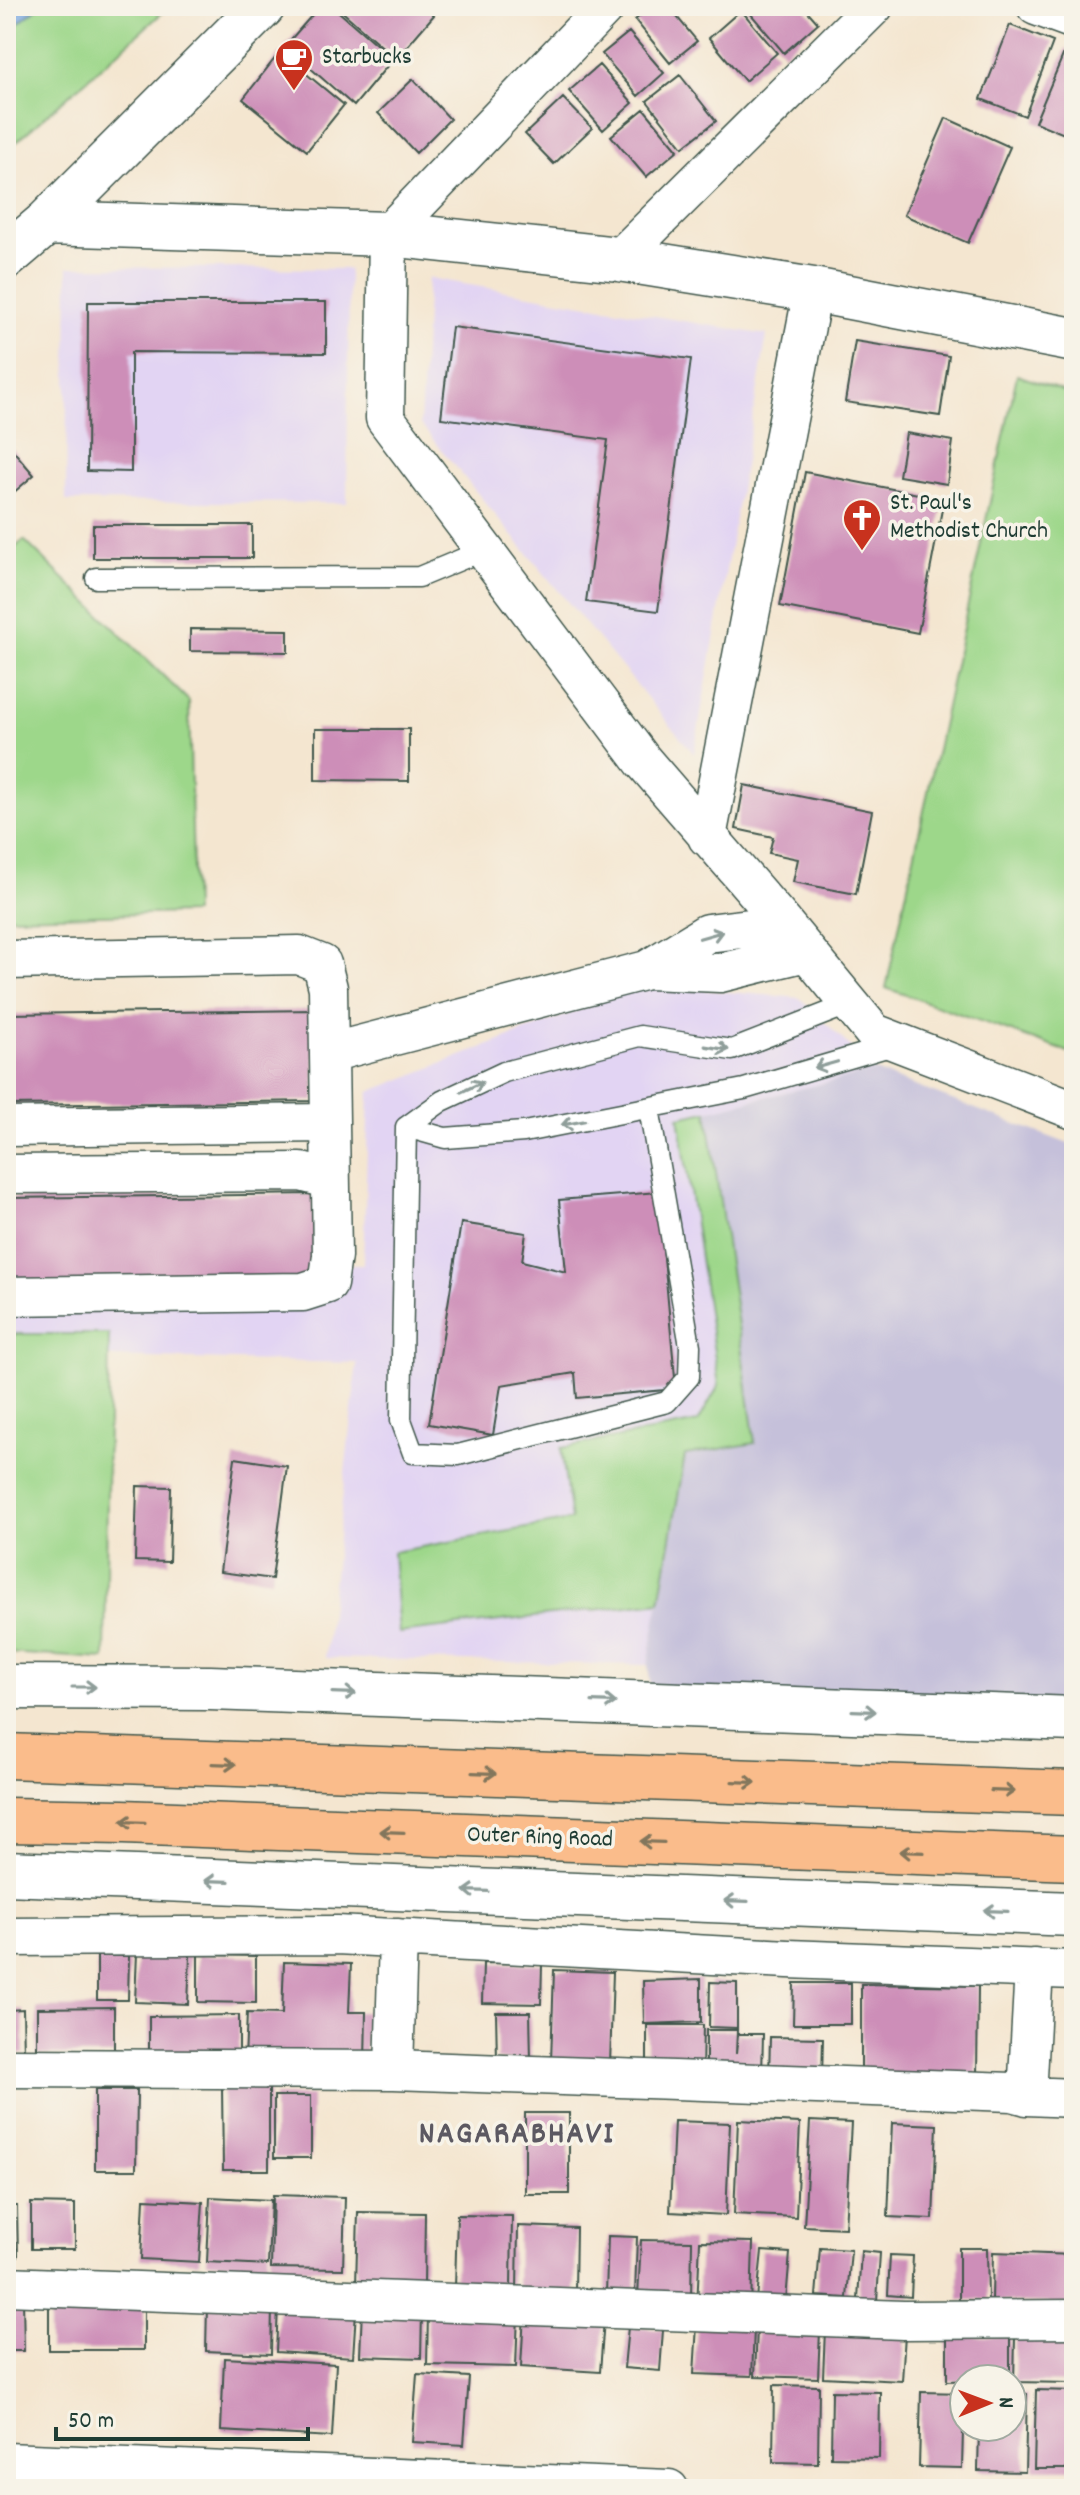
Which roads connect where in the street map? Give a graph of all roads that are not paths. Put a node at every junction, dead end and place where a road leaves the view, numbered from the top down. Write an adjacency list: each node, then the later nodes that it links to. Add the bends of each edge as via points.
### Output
1 (263, 6): 6 (street)
2 (606, 6): 7 (street)
3 (874, 6): 9 (street)
4 (1036, 6): 5 (street)
5 (1074, 20)
6 (46, 223): 7 (street); 8 (street)
7 (388, 234): 9 (street); 12 (street, via 385,418)
8 (6, 257)
9 (619, 259): 10 (street)
10 (813, 290): 11 (street); 14 (street)
11 (1074, 340)
12 (484, 550): 13 (lane, via 419,577); 14 (street)
13 (96, 578)
14 (707, 837): 15 (street)
15 (795, 938): 17 (street); 19 (street, via 720,973 647,970)
16 (6, 960): 19 (street, via 299,955 322,964 328,988)
17 (850, 1004): 18 (street, via 874,1033); 24 (lane, one-way to 17, via 442,1101 504,1072 640,1036 732,1050)
18 (901, 1043): 20 (lane, one-way to 20, via 744,1089); 21 (street)
19 (329, 1053): 22 (street)
20 (649, 1108): 24 (lane, one-way to 24, via 524,1132 445,1138); 24 (lane, via 690,1346 689,1377 667,1402 458,1455 413,1453 401,1420)
21 (1074, 1110)
22 (328, 1123): 23 (street); 26 (street)
23 (6, 1127)
24 (406, 1127)
25 (6, 1174): 26 (street, via 301,1172)
26 (329, 1179): 27 (street, via 328,1284 303,1292)
27 (6, 1296)
28 (6, 1687): 29 (street, one-way to 29, via 210,1688)
29 (1074, 1719)
30 (6, 1756): 31 (highway, one-way to 31)
31 (1074, 1793)
32 (6, 1820): 33 (highway, Outer Ring Road, one-way to 32)
33 (1074, 1858)
34 (6, 1873): 35 (street, one-way to 34)
35 (1074, 1914)
36 (6, 1937): 37 (street)
37 (398, 1938): 38 (street); 41 (street)
38 (1034, 1968): 39 (street); 42 (street)
39 (1074, 1970)
40 (6, 2068): 41 (street)
41 (394, 2070): 42 (street)
42 (1027, 2096): 43 (street)
43 (1074, 2098)
44 (6, 2286): 45 (street, via 903,2320)
45 (1074, 2319)
46 (6, 2462): 47 (street)
47 (669, 2489)

